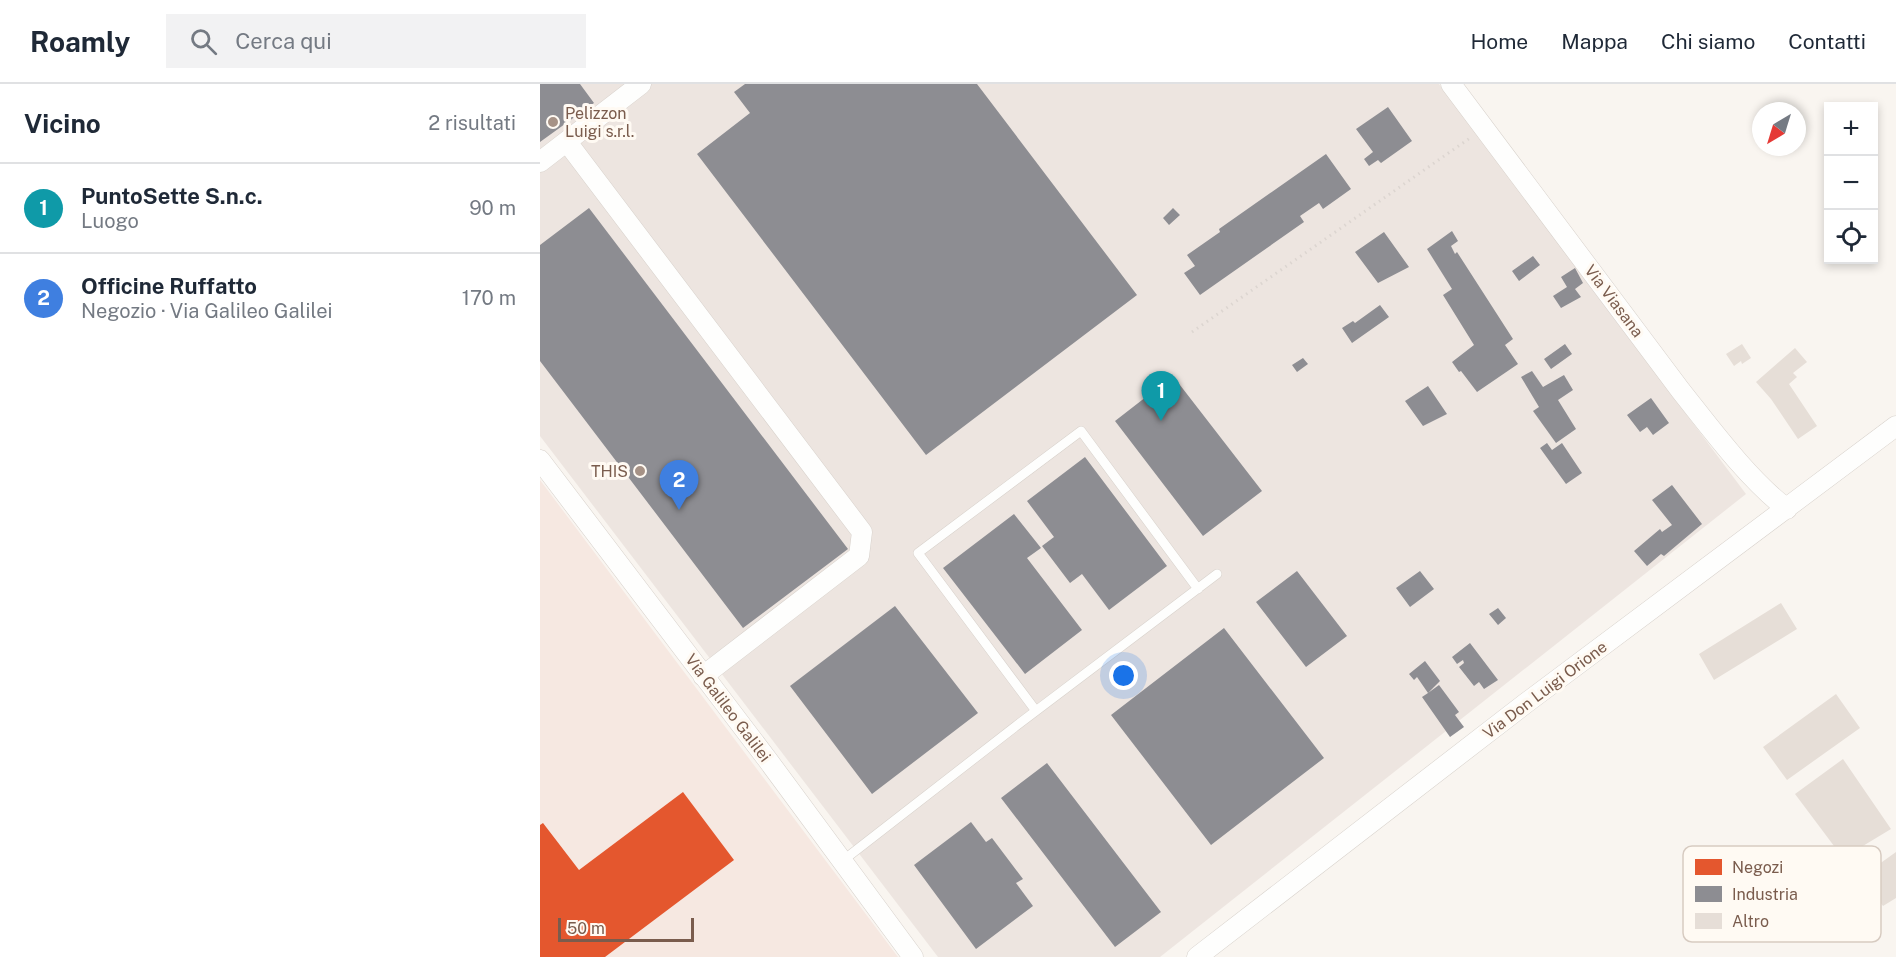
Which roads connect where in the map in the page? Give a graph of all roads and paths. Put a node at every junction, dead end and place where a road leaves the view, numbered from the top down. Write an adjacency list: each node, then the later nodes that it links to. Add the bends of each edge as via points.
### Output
1 (1451, 84): 3 (street, Via Viasana)
2 (635, 86): 4 (street)
3 (1484, 128): 6 (path); 9 (street, Via Viasana, via 1686,398)
4 (567, 142): 5 (street); 12 (street, via 862,532 859,556)
5 (540, 162)
6 (1192, 332)
7 (1896, 426): 9 (street, Via Don Luigi Orione)
8 (540, 460): 12 (street, Via Galileo Galilei)
9 (1787, 509): 16 (street, Via Don Luigi Orione, via 1518,709)
10 (1217, 574): 11 (lane)
11 (1198, 589): 13 (lane); 13 (lane, via 1081,431 918,553)
12 (703, 676): 14 (street, Via Galileo Galilei)
13 (1036, 711): 14 (lane)
14 (841, 862): 15 (street, Via Galileo Galilei)
15 (913, 957)
16 (1197, 957)

